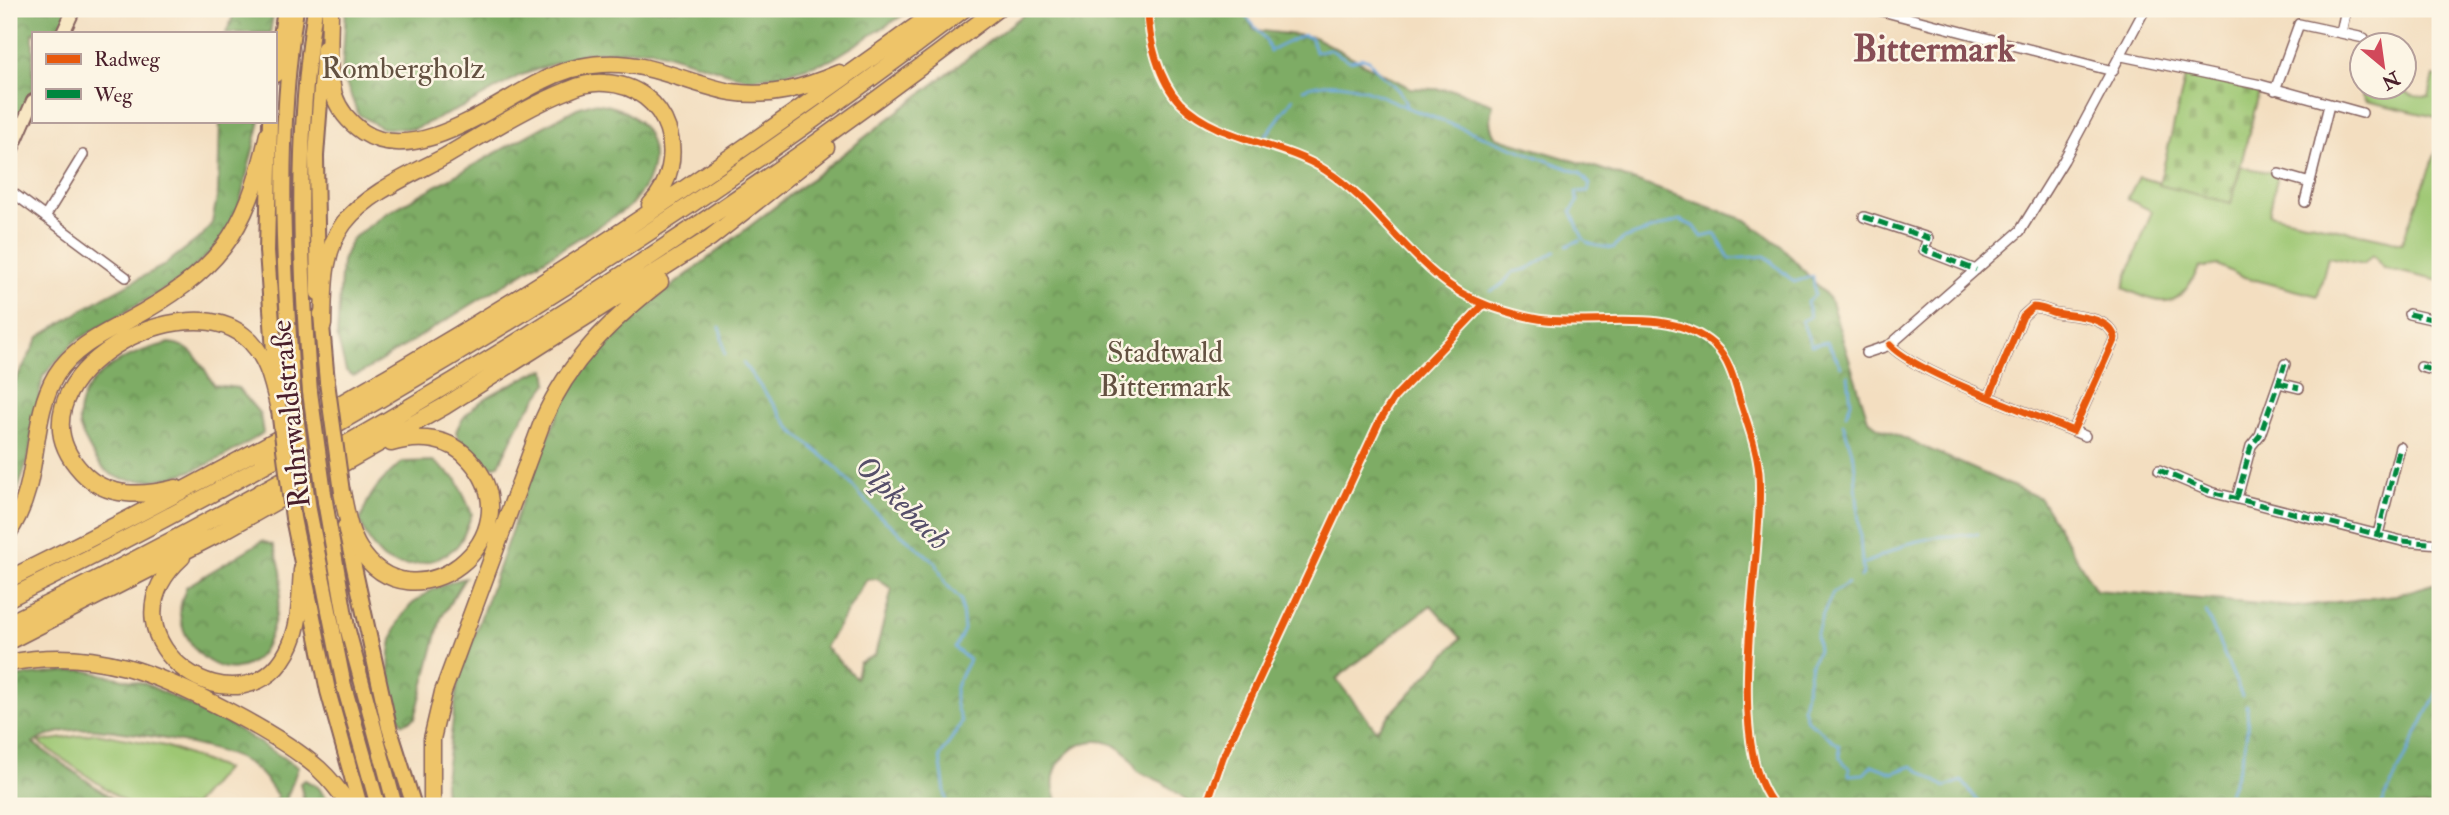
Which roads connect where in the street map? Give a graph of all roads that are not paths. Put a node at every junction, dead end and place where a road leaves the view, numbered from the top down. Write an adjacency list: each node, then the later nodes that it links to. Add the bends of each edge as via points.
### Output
1 (74, 9): 11 (main road)
2 (285, 9): 16 (highway)
3 (296, 9): 68 (highway, bridge, via 286,95 283,183 294,401 309,510 344,686)
4 (325, 9): 14 (highway, via 335,97 358,129 395,143 442,133 543,80 580,67 639,65 729,91 764,94 823,80); 38 (highway, via 316,156 316,251); 69 (highway, Ruhrwaldstraße, bridge, via 303,95 300,158 310,392 347,627)
5 (964, 9): 10 (highway)
6 (997, 9): 22 (highway)
7 (1874, 9): 17 (street)
8 (2145, 9): 15 (street)
9 (2346, 9): 12 (street)
10 (945, 14): 14 (highway); 62 (highway, via 676,214 494,331 251,472)
11 (64, 32)
12 (2341, 33): 13 (street); 18 (street, via 2299,24)
13 (2348, 35)
14 (881, 51): 32 (highway)
15 (2122, 55): 17 (street); 18 (street)
16 (276, 68)
17 (2113, 71): 34 (street, via 2020,231)
18 (2275, 90): 20 (street)
19 (32, 103): 25 (main road)
20 (2329, 105): 21 (street); 27 (street)
21 (2362, 113)
22 (857, 115): 33 (highway, via 813,160); 63 (highway, via 689,232 505,350 273,485)
23 (269, 127): 47 (highway, via 269,299); 56 (highway, via 247,207 220,255 175,293 83,347 56,375 44,406 27,496)
24 (83, 155): 30 (street)
25 (9, 156)
26 (2279, 174): 27 (street)
27 (2310, 183): 29 (street)
28 (9, 190): 30 (street)
29 (2305, 202)
30 (45, 217): 35 (street)
31 (1864, 217): 34 (street, via 1928,237 1924,250)
32 (625, 229): 38 (highway, via 666,185 673,160 667,126 652,105 622,86 606,83 572,89 358,208 329,251); 53 (highway, via 400,369)
33 (710, 238): 51 (highway); 71 (highway, via 591,342 552,399 443,692 432,739)
34 (1976, 270): 39 (street)
35 (126, 277)
36 (2409, 314): 37 (street)
37 (2440, 321)
38 (323, 325): 54 (highway, bridge)
39 (1890, 345): 40 (street); 46 (street, via 1917,364)
40 (1866, 352)
41 (2285, 365): 44 (street)
42 (2421, 367): 43 (street)
43 (2440, 372)
44 (2279, 383): 45 (street); 55 (street, via 2260,435 2251,446)
45 (2298, 388)
46 (1990, 395): 48 (street); 48 (street, via 2027,310 2039,307 2067,312 2108,325 2115,338)
47 (279, 410): 53 (highway, via 269,371 254,346 228,327 203,321 159,328 112,348 76,377 61,416 67,451 96,484 143,494); 60 (highway, bridge)
48 (2073, 431): 49 (street)
49 (2085, 436)
50 (2400, 447): 57 (street)
51 (362, 454): 54 (highway, via 412,439 440,441 459,450 487,488 489,510 482,542 467,561 447,575 424,581 390,575 372,564 358,546); 58 (highway)
52 (2160, 470): 55 (street)
53 (221, 471): 61 (highway)
54 (342, 492): 70 (highway, via 346,536 367,633)
55 (2237, 498): 57 (street)
56 (9, 532)
57 (2378, 534): 59 (street)
58 (205, 541): 60 (highway, via 169,570 155,614 158,637 170,659 188,675 210,684 258,679 285,656 297,622); 64 (highway)
59 (2440, 544)
60 (302, 570): 67 (highway, via 328,691)
61 (9, 579)
62 (9, 598)
63 (9, 623)
64 (9, 641)
65 (9, 663): 66 (highway, via 95,661 158,679 299,753 331,780)
66 (350, 806)
67 (360, 806)
68 (378, 806)
69 (395, 806)
70 (414, 806)
71 (432, 806)

